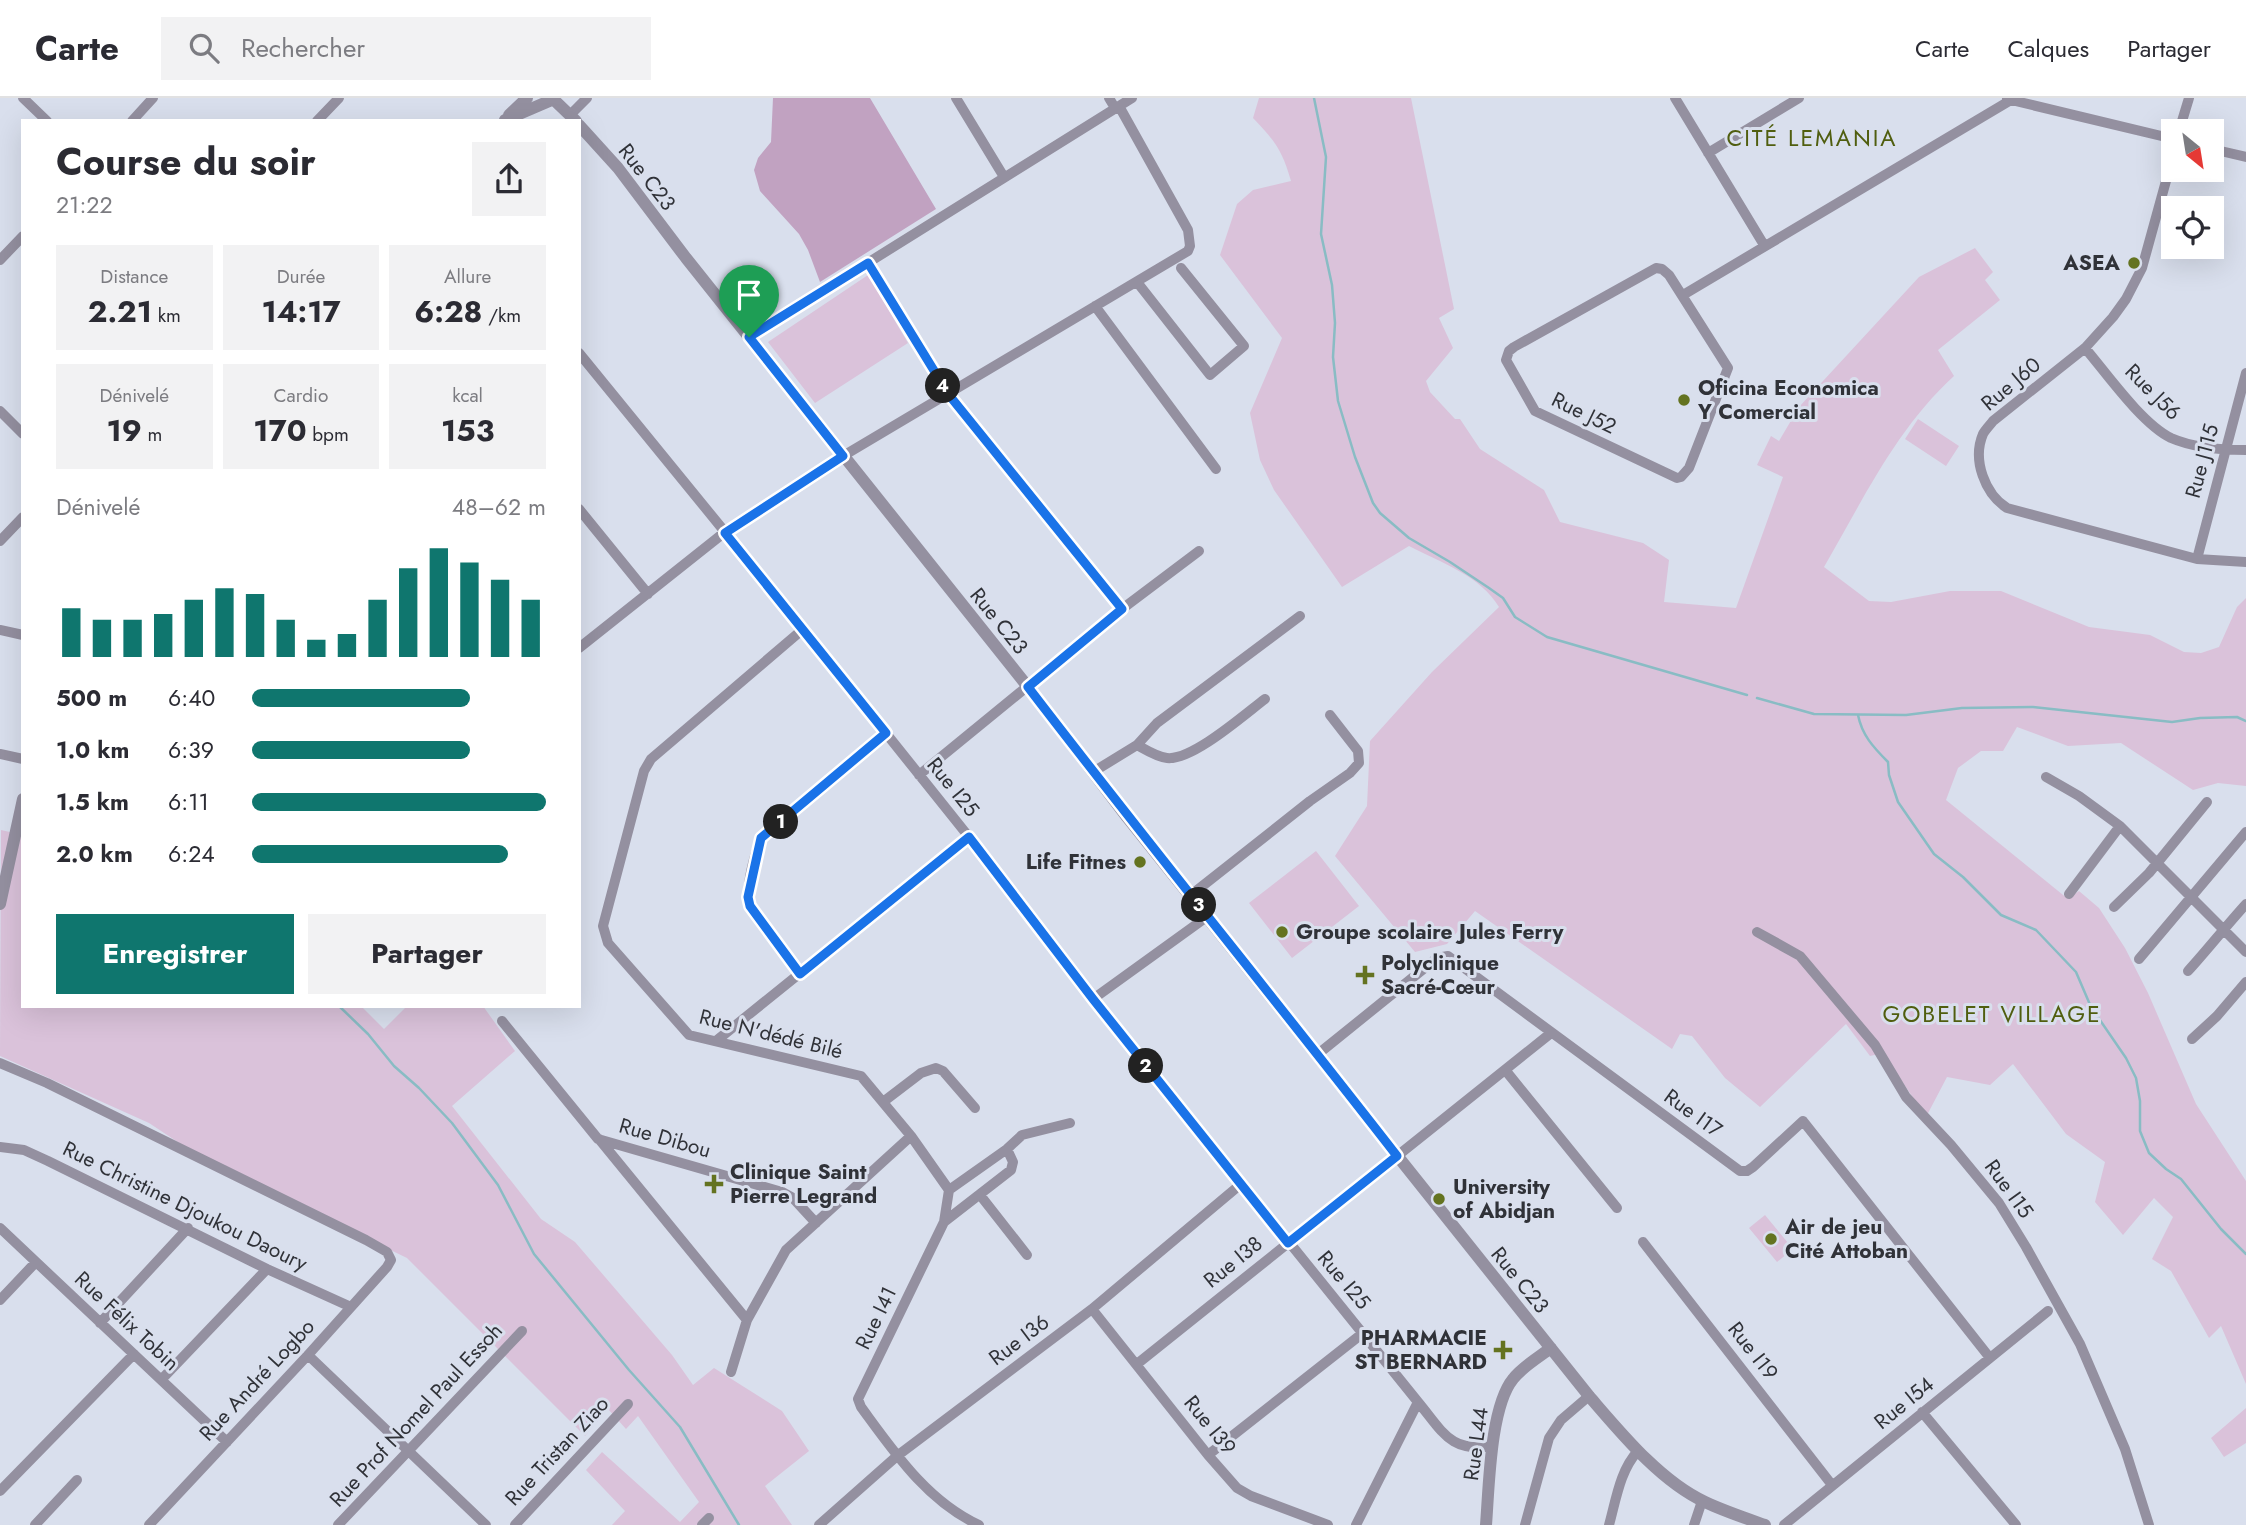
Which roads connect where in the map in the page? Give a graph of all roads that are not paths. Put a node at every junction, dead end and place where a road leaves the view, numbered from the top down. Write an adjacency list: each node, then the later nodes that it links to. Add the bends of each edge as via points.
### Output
1 (153, 98): 16 (street)
2 (339, 98): 17 (street)
3 (527, 98): 18 (street)
4 (587, 98): 21 (street)
5 (956, 98): 28 (street)
6 (1109, 98): 14 (street)
7 (1132, 98): 14 (street)
8 (1675, 98): 26 (street)
9 (1799, 98): 26 (street)
10 (2189, 98): 22 (street)
11 (25, 99): 15 (street)
12 (557, 99): 19 (street); 20 (street, Rue C23)
13 (2008, 99): 24 (street); 31 (street)
14 (1117, 107): 28 (street); 35 (street, via 1190,240 1188,251)
15 (45, 119)
16 (134, 119)
17 (319, 119)
18 (506, 119)
19 (507, 119)
20 (574, 119)
21 (576, 119)
22 (2183, 119)
23 (581, 127): 38 (street, Rue C23)
24 (2161, 136)
25 (2224, 152): 27 (street)
26 (1708, 153): 31 (street)
27 (2246, 157)
28 (1004, 177): 33 (street)
29 (2165, 182): 39 (street, Rue J60, via 2137,281)
30 (21, 238): 32 (street)
31 (1764, 245): 36 (street)
32 (0, 260)
33 (868, 263): 38 (street); 42 (street)
34 (1181, 268): 35 (street, via 1244,346 1210,375)
35 (1137, 282): 37 (street)
36 (1683, 295): 36 (street, Rue J52, via 1728,371 1689,468 1681,477 1673,478 1532,409 1506,360 1509,351 1656,268 1666,271)
37 (1095, 306): 42 (street); 48 (street)
38 (749, 337): 47 (street, Rue C23)
39 (2085, 348): 45 (street, Rue J56, via 2155,428 2185,442); 54 (street, Rue J60, via 2007,408 1983,435 1980,463 1990,492 1998,502 2020,512)
40 (581, 355): 51 (street, Rue I25)
41 (2246, 373): 45 (street, Rue J115)
42 (949, 395): 47 (street); 57 (street)
43 (0, 411): 44 (street)
44 (21, 431)
45 (2225, 450): 46 (street, Rue J56); 54 (street, Rue J115)
46 (2246, 450)
47 (843, 456): 51 (street); 63 (street, Rue C23)
48 (1216, 469)
49 (581, 511): 56 (street)
50 (21, 519): 52 (street)
51 (725, 533): 56 (street); 60 (street, Rue I25)
52 (0, 541)
53 (1199, 551): 57 (street)
54 (2197, 559): 55 (street, Rue J60)
55 (2246, 562)
56 (648, 594): 62 (street)
57 (1122, 609): 63 (street)
58 (1300, 616): 67 (street, via 1157,723)
59 (0, 630): 61 (street)
60 (802, 630): 66 (street, Rue I25); 97 (street, Rue N'dédé Bilé, via 651,759 603,926 608,943 689,1035)
61 (21, 635)
62 (581, 646)
63 (1028, 687): 70 (street, Rue C23); 71 (street)
64 (1265, 699): 67 (street, via 1180,757 1160,756)
65 (1330, 715): 80 (street, via 1358,751 1357,767)
66 (886, 733): 71 (street, Rue I25); 91 (street, via 761,838 758,846 750,906)
67 (1137, 746): 70 (street)
68 (0, 754): 69 (street)
69 (21, 759)
70 (1093, 772): 80 (street, Rue C23)
71 (919, 775): 77 (street, Rue I25)
72 (2046, 777): 75 (street)
73 (2207, 802): 78 (street)
74 (21, 808): 82 (street)
75 (2120, 826): 78 (street); 79 (street)
76 (2246, 832): 81 (street)
77 (969, 837): 91 (street); 93 (street, Rue I25)
78 (2157, 863): 81 (street); 84 (street)
79 (2069, 894)
80 (1191, 895): 85 (street, Rue C23)
81 (2191, 896): 86 (street); 89 (street)
82 (0, 904)
83 (2246, 904): 86 (street)
84 (2114, 907)
85 (1208, 916): 93 (street); 98 (street, Rue C23)
86 (2223, 929): 88 (street); 90 (street)
87 (1757, 932): 167 (street, Rue I15, via 1800,956 1875,1045 1906,1097 1999,1203 2080,1344 2125,1449)
88 (2246, 952)
89 (2139, 959)
90 (2188, 971)
91 (800, 974): 97 (street)
92 (2246, 982): 96 (street)
93 (1093, 999): 109 (street, Rue I25)
94 (502, 1021): 105 (street, Rue Dibou)
95 (1552, 1034): 98 (street, Rue I17, via 1444,955); 100 (street, Rue I38); 133 (street, Rue I17, via 1743,1172 1802,1121)
96 (2192, 1038)
97 (716, 1041): 101 (street, Rue N'dédé Bilé, via 861,1076)
98 (1318, 1054): 108 (street, Rue C23)
99 (0, 1063): 123 (street, Rue André Logbo, via 387,1252 391,1259 387,1267)
100 (1506, 1071): 108 (street, Rue I38); 112 (street)
101 (883, 1102): 102 (street, via 921,1073 936,1068); 104 (street)
102 (975, 1108)
103 (1069, 1123): 107 (street, via 1022,1135)
104 (911, 1136): 110 (street); 114 (street)
105 (598, 1139): 114 (street, Rue Dibou, via 782,1192); 126 (street)
106 (0, 1147): 116 (street, Rue Christine Djoukou Daoury, via 24,1150)
107 (1007, 1149): 110 (street); 111 (street, via 1011,1170)
108 (1397, 1156): 118 (street, Rue I38); 130 (street, Rue C23)
109 (1241, 1184): 118 (street, Rue I25); 124 (street, Rue I36)
110 (948, 1190): 113 (street, Rue I41)
111 (979, 1195): 113 (street); 119 (street)
112 (1617, 1208)
113 (944, 1222): 146 (street, Rue I41, via 858,1399)
114 (816, 1223): 126 (street, via 786,1250)
115 (0, 1228): 120 (street, Rue Félix Tobin)
116 (188, 1228): 121 (street, Rue Christine Djoukou Daoury); 127 (street)
117 (1643, 1242): 148 (street, Rue I19)
118 (1288, 1243): 129 (street, Rue I25); 134 (street, Rue I38)
119 (1027, 1255)
120 (36, 1262): 122 (street); 127 (street, Rue Félix Tobin)
121 (267, 1269): 123 (street, Rue Christine Djoukou Daoury); 136 (street)
122 (0, 1300)
123 (351, 1307): 132 (street, Rue André Logbo)
124 (1092, 1309): 134 (street, Rue I39); 146 (street, Rue I36)
125 (2048, 1311): 133 (street, Rue I54)
126 (747, 1320): 135 (street)
127 (100, 1323): 131 (street, Rue Félix Tobin)
128 (522, 1331): 143 (street, Rue Prof Nomel Paul Essoh)
129 (1363, 1333): 138 (street, Rue I25); 145 (street)
130 (1551, 1348): 137 (street, Rue C23); 142 (street, Rue L44, via 1513,1379 1502,1401)
131 (134, 1354): 136 (street, Rue Félix Tobin); 149 (street)
132 (308, 1355): 141 (street, Rue André Logbo); 143 (street)
133 (1990, 1357): 140 (street, Rue I54)
134 (1137, 1364): 145 (street, Rue I39)
135 (731, 1372)
136 (161, 1380): 141 (street, Rue Félix Tobin)
137 (1589, 1396): 144 (street, Rue C23); 161 (street, via 1561,1420 1549,1438)
138 (1418, 1402): 142 (street, Rue I25, via 1461,1446); 159 (street)
139 (628, 1404): 155 (street, Rue Tristan Ziao)
140 (1922, 1412): 148 (street, Rue I54); 166 (street)
141 (227, 1442): 152 (street, Rue André Logbo)
142 (1493, 1446): 160 (street, Rue L44)
143 (408, 1451): 153 (street, Rue Prof Nomel Paul Essoh); 154 (street)
144 (1638, 1451): 150 (street, Rue C23); 162 (street, via 1625,1472)
145 (1208, 1455): 158 (street, Rue I39, via 1237,1488)
146 (897, 1456): 156 (street, Rue I36); 157 (street, Rue I41, via 938,1500)
147 (77, 1480): 151 (street)
148 (1832, 1485): 165 (street, Rue I54)
149 (0, 1491)
150 (1702, 1501): 163 (street); 164 (street, Rue C23)
151 (35, 1525)
152 (149, 1525)
153 (338, 1525)
154 (486, 1525)
155 (515, 1525)
156 (819, 1525)
157 (979, 1525)
158 (1328, 1525)
159 (1356, 1525)
160 (1486, 1525)
161 (1525, 1525)
162 (1609, 1525)
163 (1694, 1525)
164 (1765, 1525)
165 (1784, 1525)
166 (2016, 1525)
167 (2149, 1525)

